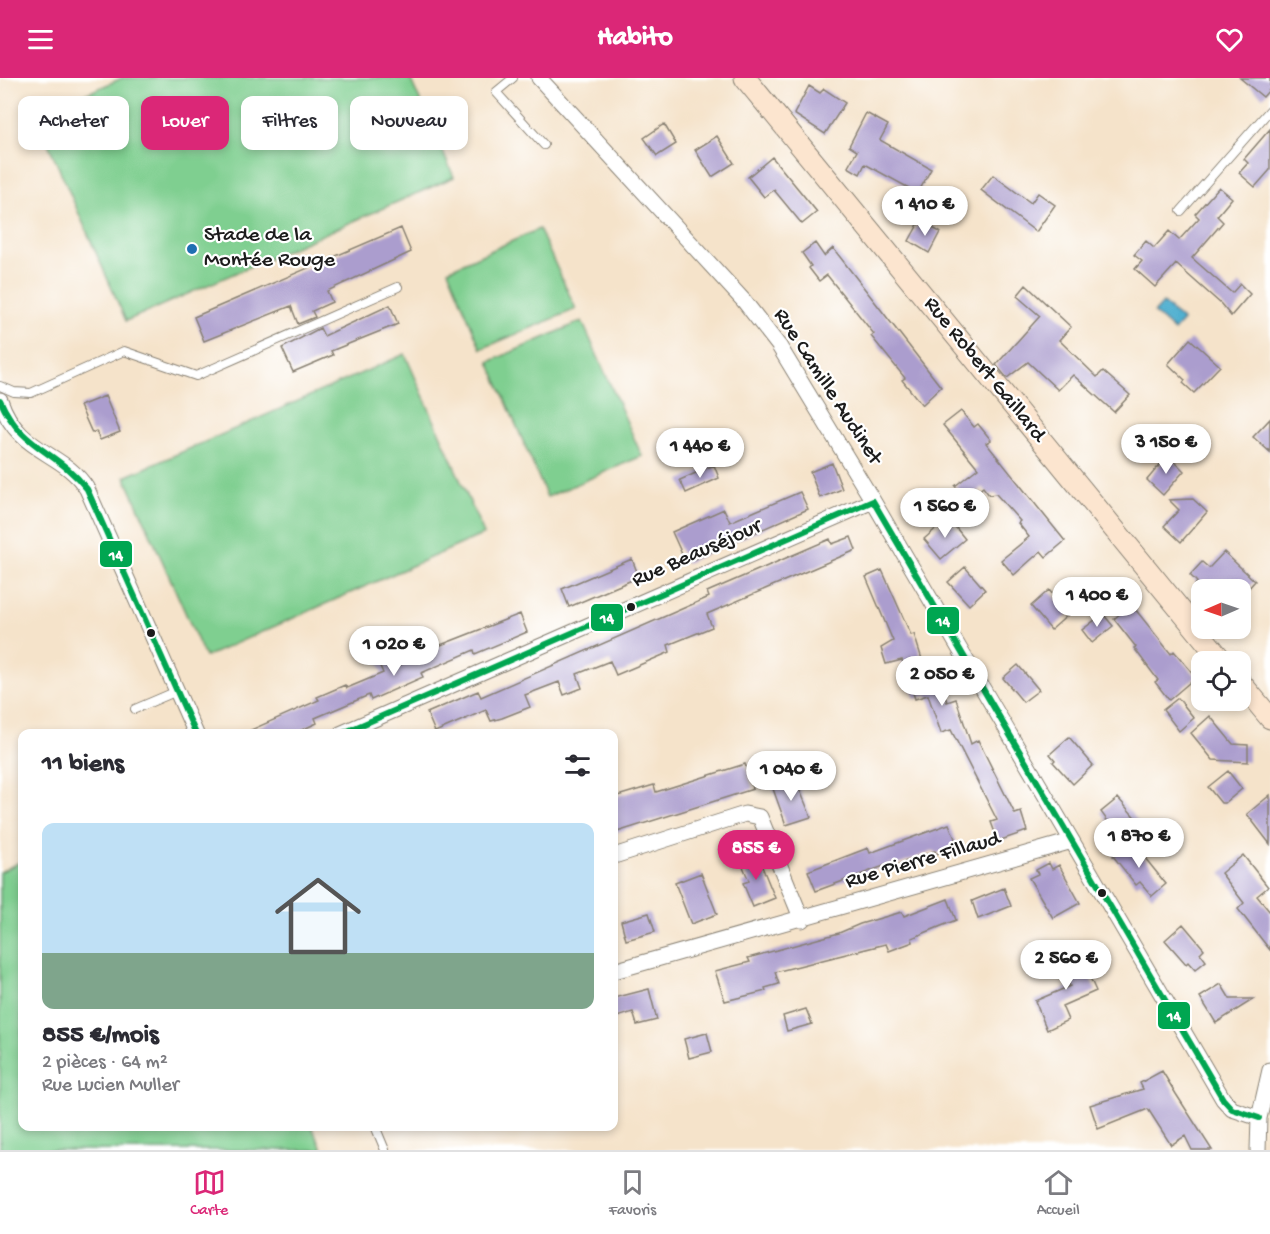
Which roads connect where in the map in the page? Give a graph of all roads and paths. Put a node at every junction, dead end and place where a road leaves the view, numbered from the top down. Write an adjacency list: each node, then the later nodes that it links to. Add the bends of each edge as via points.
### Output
1 (513, 78): 5 (lane, via 496,92)
2 (539, 78): 10 (street, Rue Camille Audinet, via 758,319 791,364)
3 (745, 78): 11 (street, Rue Robert Gaillard)
4 (1270, 110): 6 (lane)
5 (544, 145)
6 (1180, 211)
7 (398, 287): 8 (lane, via 196,376 124,351 31,393)
8 (0, 386)
9 (0, 400): 12 (street, via 14,427 32,446 80,478)
10 (873, 501): 17 (street, Rue Beauséjour); 18 (street, Rue Camille Audinet)
11 (1214, 651)
12 (177, 691): 14 (lane); 16 (street)
13 (1251, 695): 15 (street)
14 (135, 709)
15 (1270, 718)
16 (194, 729)
17 (351, 729)
18 (1072, 841): 20 (street, Rue Pierre Fillaud); 23 (street, Rue Camille Audinet, via 1223,1099 1232,1108)
19 (618, 855): 20 (street, via 745,814 760,816)
20 (802, 920): 21 (street, Rue Pierre Fillaud)
21 (618, 970)
22 (1270, 1070): 23 (street)
23 (1259, 1118): 26 (street)
24 (377, 1131): 25 (lane)
25 (385, 1150)
26 (1258, 1150)

